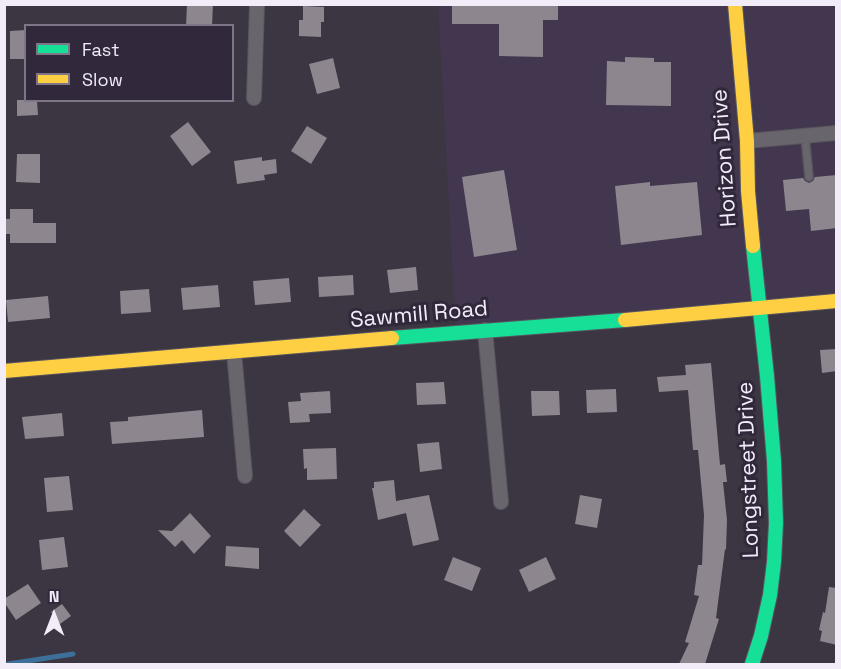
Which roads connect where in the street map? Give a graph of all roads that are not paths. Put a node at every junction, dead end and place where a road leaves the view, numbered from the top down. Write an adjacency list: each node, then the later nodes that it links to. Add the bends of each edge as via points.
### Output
1 (257, 4): 3 (street)
2 (735, 4): 6 (street, Horizon Drive)
3 (254, 98)
4 (837, 133): 5 (street)
5 (805, 136): 6 (street); 7 (lane)
6 (747, 141): 9 (street, Horizon Drive)
7 (808, 177)
8 (837, 301): 9 (street, Sawmill Road)
9 (760, 308): 10 (street, Sawmill Road); 15 (street, Longstreet Drive, via 776,523 770,595)
10 (485, 330): 11 (street, Sawmill Road); 14 (street)
11 (234, 352): 12 (street, Sawmill Road); 13 (street)
12 (4, 371)
13 (245, 476)
14 (501, 502)
15 (752, 664)

